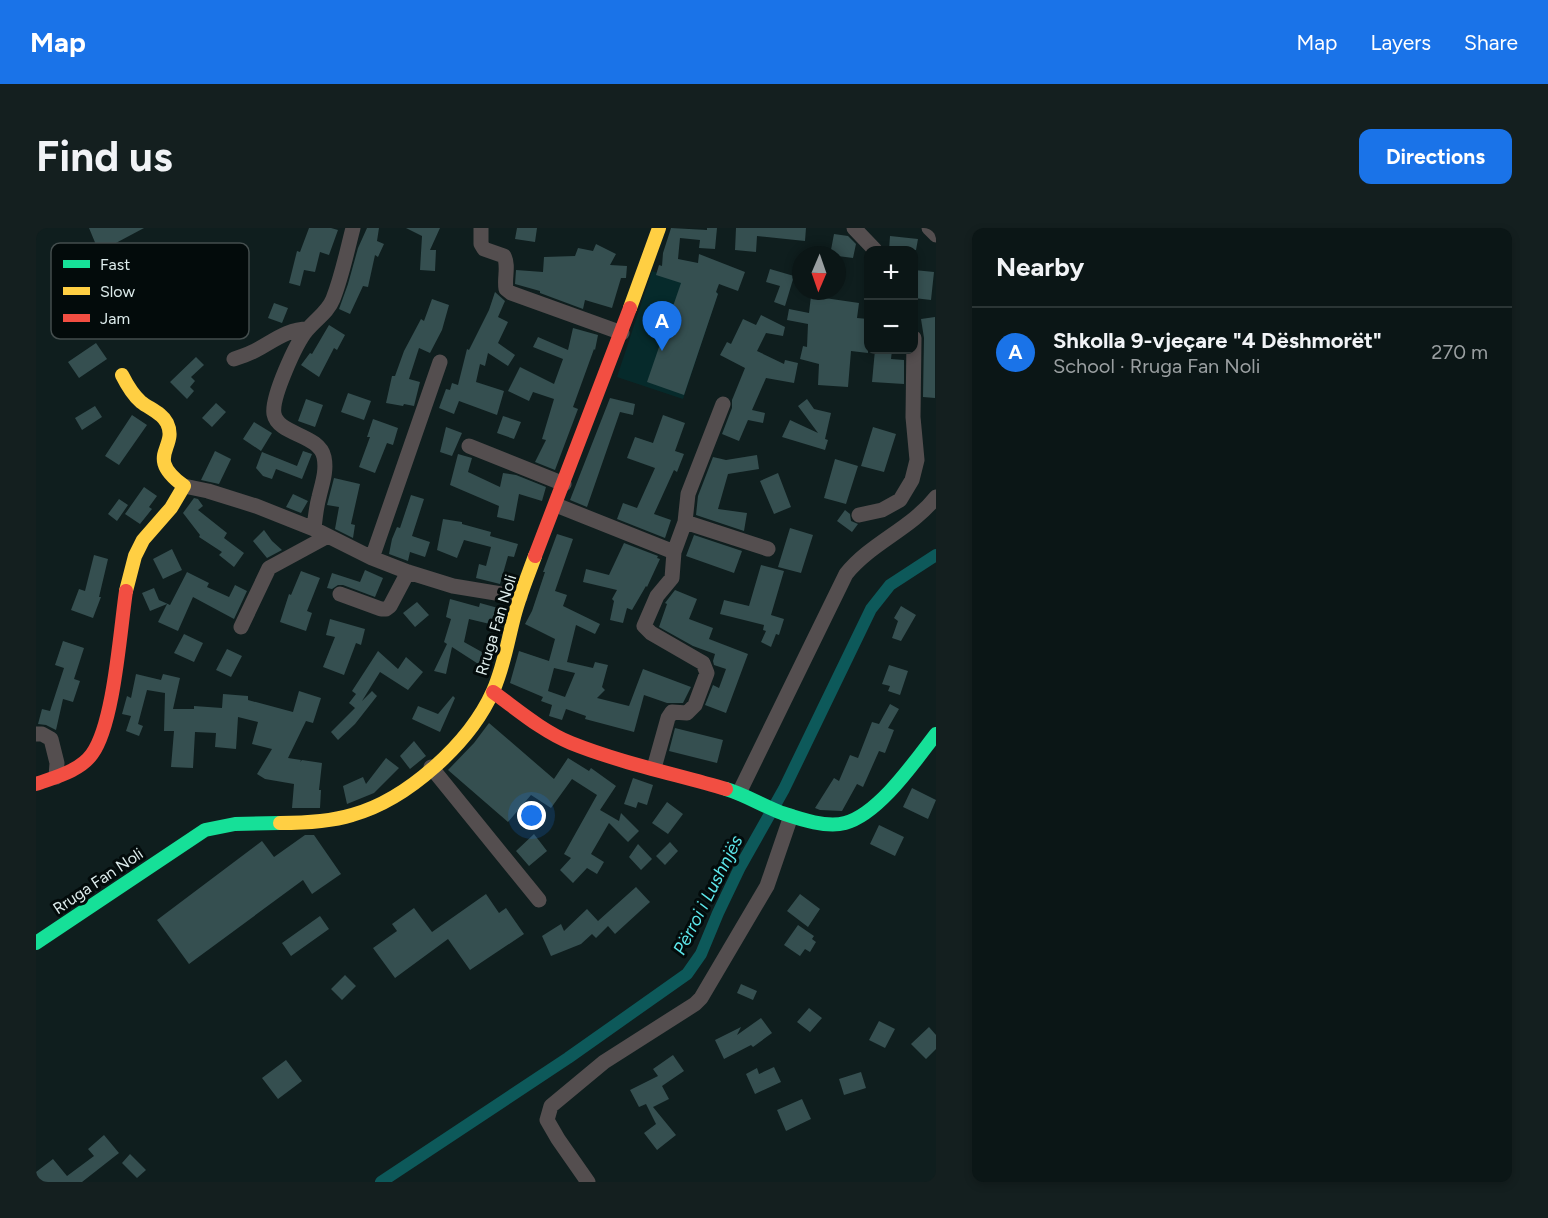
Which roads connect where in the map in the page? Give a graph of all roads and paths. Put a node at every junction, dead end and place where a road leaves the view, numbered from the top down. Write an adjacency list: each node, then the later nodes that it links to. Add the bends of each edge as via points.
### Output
1 (353, 228): 8 (street, via 333,300)
2 (481, 228): 9 (street, via 484,249 504,256 507,261 504,280 511,293)
3 (659, 228): 9 (main road, Rruga Fan Noli)
4 (854, 228): 7 (street)
5 (929, 228): 6 (street)
6 (936, 235)
7 (872, 246)
8 (308, 329): 11 (street, via 279,336); 22 (street, via 296,346 274,402 274,416 281,425 318,446 323,454)
9 (622, 333): 16 (main road, Rruga Fan Noli)
10 (914, 354): 20 (street, via 917,460 912,480 900,500 882,510)
11 (234, 359)
12 (440, 362): 25 (street)
13 (122, 375): 17 (main road, via 141,402 168,425 163,461 168,474)
14 (723, 404): 21 (street, via 688,494)
15 (469, 446): 16 (street)
16 (564, 484): 19 (main road, Rruga Fan Noli)
17 (184, 486): 22 (street, via 246,503); 35 (main road, via 135,556 101,735 92,754 77,768)
18 (936, 497): 37 (street, via 917,518 861,557 846,574)
19 (556, 505): 24 (street); 28 (main road, Rruga Fan Noli)
20 (859, 515)
21 (685, 522): 23 (street); 24 (street)
22 (321, 533): 25 (street); 29 (street, via 269,568)
23 (768, 549)
24 (674, 552): 34 (street, via 672,578 657,596 644,626 703,663 707,673 695,705 687,713 672,712 668,718)
25 (372, 558): 26 (street)
26 (408, 572): 27 (street, via 386,609); 28 (street, via 453,586)
27 (340, 594)
28 (520, 597): 30 (main road, Rruga Fan Noli)
29 (241, 627)
30 (493, 692): 33 (main road, Rruga Fan Noli, via 477,719); 34 (main road, via 569,742)
31 (36, 734): 35 (street, via 51,739)
32 (936, 734): 38 (main road, via 863,816 843,824)
33 (431, 767): 39 (street); 40 (main road, Rruga Fan Noli, via 397,795 337,820 244,823 207,830)
34 (654, 768): 37 (main road)
35 (56, 777): 36 (main road)
36 (36, 784)
37 (744, 795): 38 (main road)
38 (789, 816): 41 (street, via 767,886 701,998 604,1062 551,1106 547,1120)
39 (539, 900)
40 (36, 943)
41 (588, 1182)

